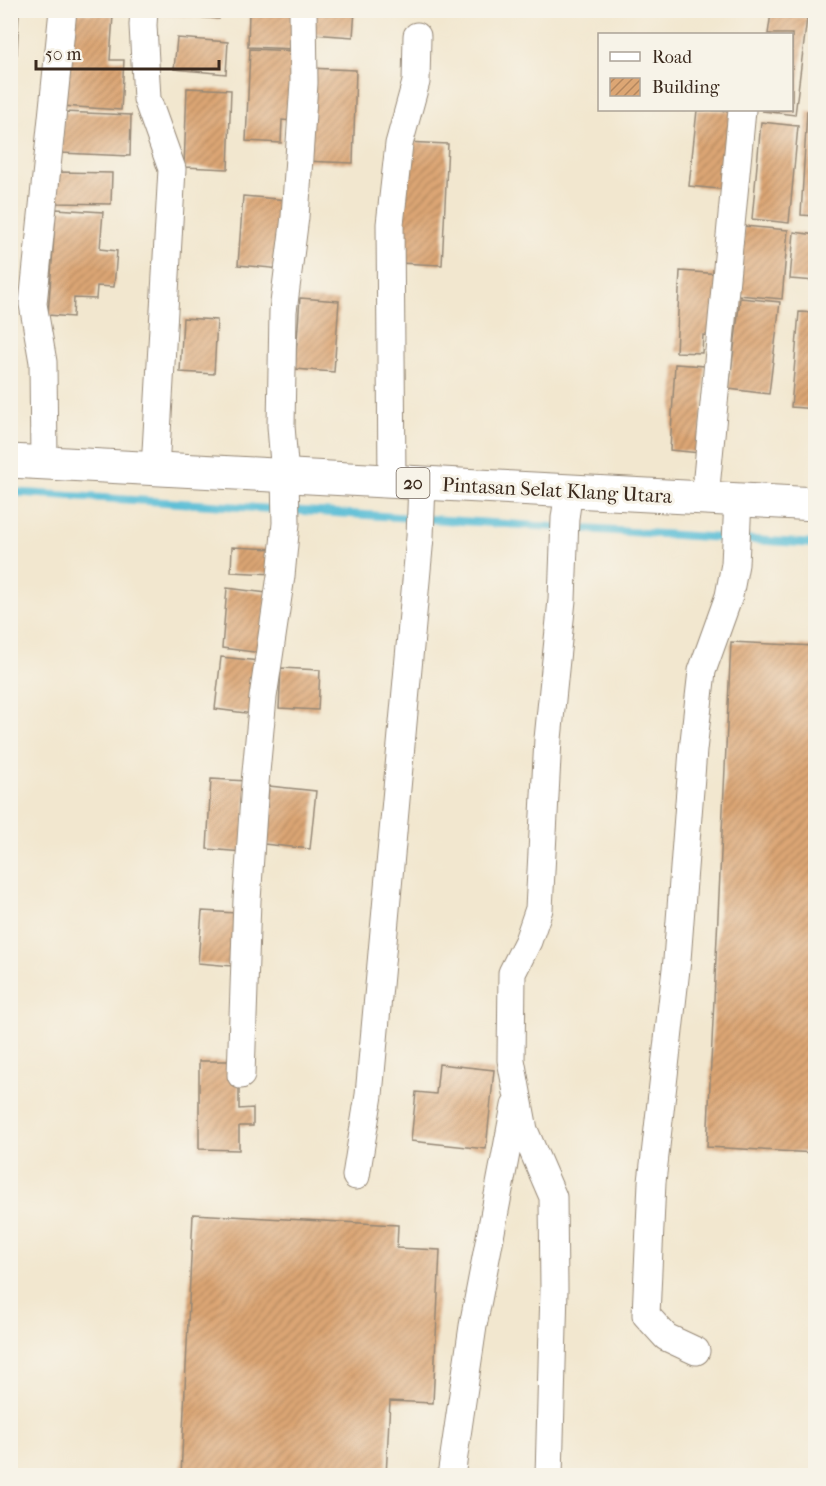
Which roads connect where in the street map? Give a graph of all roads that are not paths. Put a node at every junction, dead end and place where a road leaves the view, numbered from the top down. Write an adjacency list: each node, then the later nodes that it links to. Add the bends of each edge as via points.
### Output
1 (63, 10): 8 (street, via 33,304 43,362)
2 (144, 10): 6 (street, via 147,99 172,169)
3 (303, 10): 12 (street, via 304,83 295,217 283,311 280,426)
4 (417, 36): 9 (street, via 416,82 399,144 390,224)
5 (742, 111): 10 (street)
6 (157, 454): 8 (highway, Pintasan Selat Klang Utara / 20); 12 (highway, Pintasan Selat Klang Utara / 20)
7 (10, 461): 8 (highway, Pintasan Selat Klang Utara / 20)
8 (44, 463)
9 (412, 491): 12 (highway, Pintasan Selat Klang Utara / 20); 14 (highway, Pintasan Selat Klang Utara / 20); 17 (street, via 420,537 369,1095)
10 (705, 498): 11 (highway, Pintasan Selat Klang Utara / 20); 14 (highway, Pintasan Selat Klang Utara / 20)
11 (738, 500): 13 (highway, Pintasan Selat Klang Utara / 20); 18 (street, via 729,596 702,671 652,1193 646,1315 666,1337)
12 (286, 501): 15 (street, via 281,576 255,783)
13 (816, 504)
14 (566, 518): 16 (street, via 539,909 512,973 511,1060)
15 (241, 1075)
16 (517, 1093): 19 (street, via 473,1326); 20 (street, via 524,1130 553,1197)
17 (357, 1176)
18 (696, 1351)
19 (451, 1476)
20 (549, 1476)

